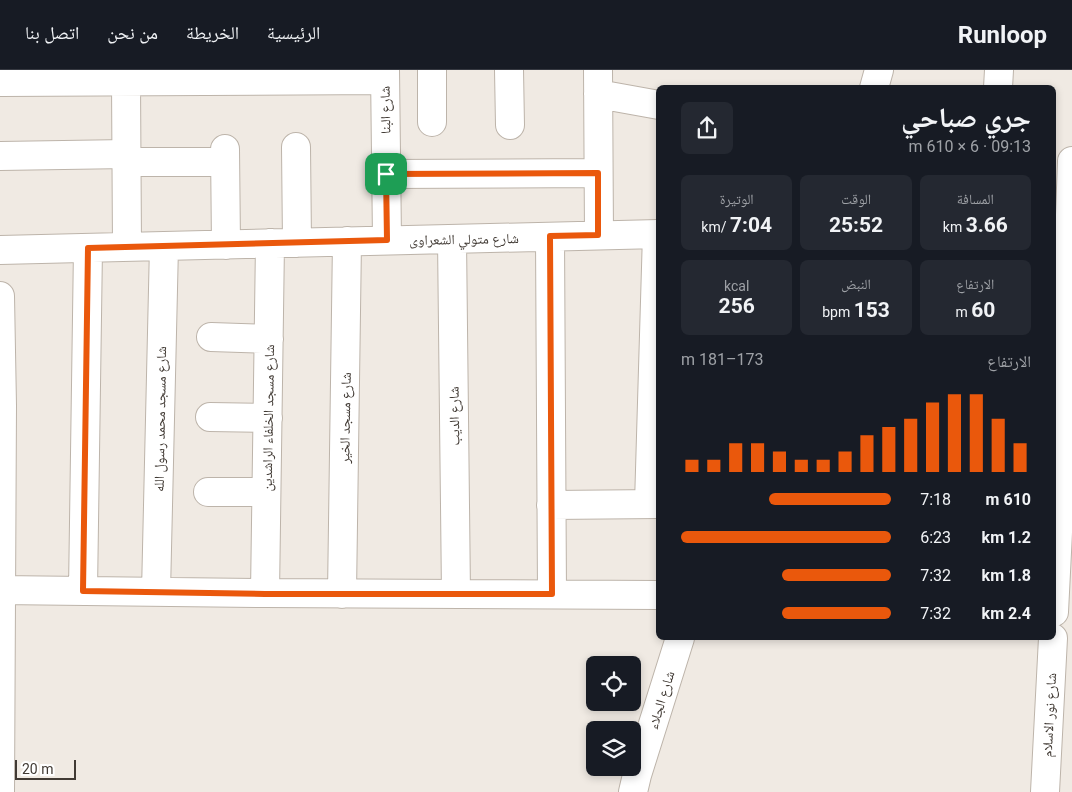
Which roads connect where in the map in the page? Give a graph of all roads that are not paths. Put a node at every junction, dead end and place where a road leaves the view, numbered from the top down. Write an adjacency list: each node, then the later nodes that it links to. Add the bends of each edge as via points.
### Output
1 (432, 70): 12 (street)
2 (509, 70): 13 (street)
3 (879, 70): 9 (street)
4 (999, 70): 10 (street)
5 (385, 75): 7 (street); 19 (street, شارع البنا)
6 (0, 82): 7 (street)
7 (126, 82): 16 (street)
8 (598, 82): 11 (street); 18 (street)
9 (875, 85)
10 (998, 85)
11 (656, 104)
12 (432, 122)
13 (510, 126)
14 (296, 147): 26 (street)
15 (0, 156): 16 (street)
16 (127, 158): 28 (street, via 225,156); 30 (street)
17 (1072, 161): 46 (street)
18 (598, 173): 19 (street); 21 (street)
19 (386, 174): 24 (street, شارع البنا)
20 (656, 234): 21 (street, شارع متولي الشعراوى)
21 (598, 235): 22 (street, شارع متولي الشعراوى)
22 (550, 236): 23 (street, شارع متولي الشعراوى); 45 (street)
23 (452, 239): 24 (street, شارع متولي الشعراوى); 53 (street, شارع الديب)
24 (387, 240): 25 (street, شارع متولي الشعراوى)
25 (347, 242): 26 (street, شارع متولي الشعراوى); 52 (street, شارع مسجد الخير)
26 (297, 243): 27 (street, شارع متولي الشعراوى)
27 (270, 244): 28 (street, شارع متولي الشعراوى); 37 (street, شارع مسجد الخلفاء الراشدين)
28 (226, 245): 29 (street, شارع متولي الشعراوى)
29 (164, 246): 30 (street, شارع متولي الشعراوى); 50 (street, شارع مسجد محمد رسول الله)
30 (128, 247): 31 (street, شارع متولي الشعراوى)
31 (88, 248): 32 (street, شارع متولي الشعراوى); 49 (street)
32 (0, 250)
33 (0, 296): 34 (street)
34 (0, 324): 38 (street)
35 (656, 332): 44 (street)
36 (211, 337): 37 (street)
37 (269, 339): 40 (street, شارع مسجد الخلفاء الراشدين)
38 (1, 406): 41 (street)
39 (210, 417): 40 (street)
40 (268, 418): 43 (street, شارع مسجد الخلفاء الراشدين)
41 (1, 481): 48 (street)
42 (208, 492): 43 (street)
43 (266, 492): 51 (street, شارع مسجد الخلفاء الراشدين)
44 (654, 504): 45 (street)
45 (551, 505): 54 (street)
46 (1062, 512): 47 (street)
47 (1056, 587)
48 (0, 590): 49 (street); 56 (street)
49 (83, 591): 50 (street)
50 (156, 592): 51 (street)
51 (265, 594): 52 (street)
52 (342, 594): 53 (street)
53 (456, 594): 54 (street)
54 (552, 594): 55 (street)
55 (656, 595)
56 (0, 635): 59 (street)
57 (679, 640): 61 (street, شارع الجلاء)
58 (1052, 640): 62 (street, شارع نور الاسلام)
59 (0, 724): 60 (street)
60 (0, 792)
61 (633, 792)
62 (1045, 792)

